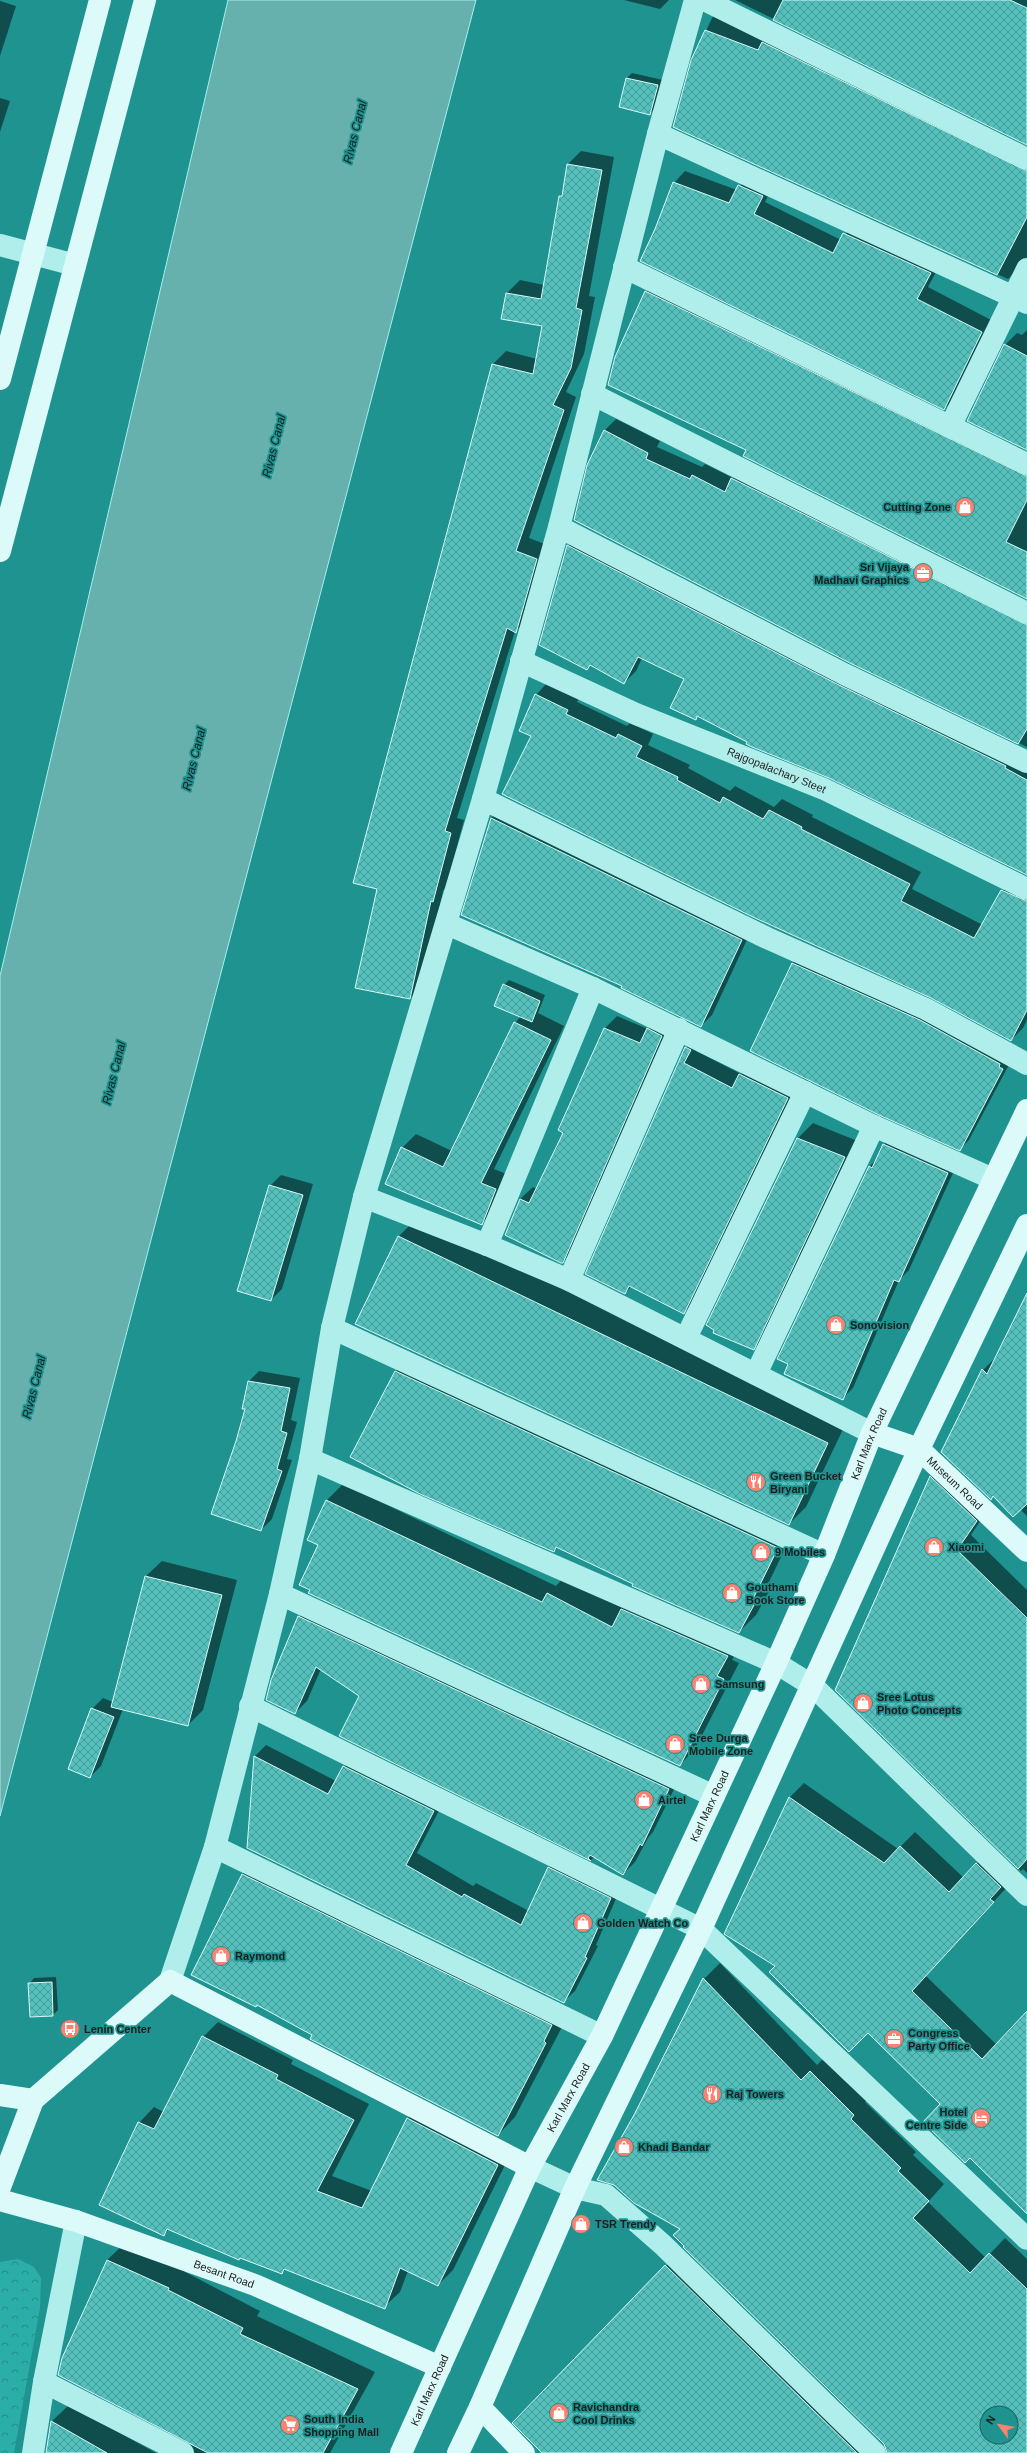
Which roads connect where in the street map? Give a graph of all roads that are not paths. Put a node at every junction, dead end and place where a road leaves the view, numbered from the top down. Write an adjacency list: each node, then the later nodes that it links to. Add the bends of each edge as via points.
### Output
1 (100, 0): 8 (main road)
2 (145, 0): 9 (main road)
3 (695, 0): 5 (street)
4 (704, 0): 6 (street)
5 (658, 134): 10 (street); 12 (street)
6 (1027, 159)
7 (0, 245): 8 (street)
8 (33, 255): 9 (street); 13 (main road)
9 (75, 266): 18 (main road)
10 (624, 267): 14 (street); 15 (street)
11 (1027, 269): 12 (street)
12 (1021, 300): 15 (street)
13 (0, 380)
14 (592, 394): 17 (street); 19 (street)
15 (950, 427): 16 (street)
16 (1027, 464)
17 (559, 527): 20 (street); 21 (street, via 844,674)
18 (0, 551)
19 (1027, 613)
20 (521, 661): 22 (street); 23 (street, Rajgopalachary Steet, via 636,714 824,789)
21 (1027, 762)
22 (483, 799): 24 (street); 27 (street, via 767,938 926,1010)
23 (1027, 889)
24 (447, 924): 25 (street); 32 (street)
25 (593, 988): 26 (street); 34 (street)
26 (679, 1029): 28 (street); 35 (street)
27 (1027, 1064)
28 (806, 1092): 30 (street); 37 (street)
29 (1027, 1110): 31 (main road, Karl Marx Road)
30 (874, 1126): 31 (street); 38 (street)
31 (993, 1179): 39 (main road, Karl Marx Road)
32 (364, 1197): 34 (street); 36 (street)
33 (1027, 1225): 40 (main road)
34 (487, 1245): 35 (street)
35 (569, 1280): 37 (street)
36 (332, 1328): 41 (street); 43 (street)
37 (686, 1338): 38 (street)
38 (756, 1374): 39 (street)
39 (872, 1433): 40 (main road, Museum Road); 43 (main road, Karl Marx Road)
40 (919, 1449): 42 (main road, Museum Road); 46 (main road)
41 (310, 1459): 44 (street); 45 (street)
42 (1027, 1551)
43 (824, 1555): 45 (main road, Karl Marx Road)
44 (280, 1594): 47 (street); 48 (street)
45 (776, 1663): 46 (street); 48 (main road, Karl Marx Road)
46 (813, 1686): 50 (street); 52 (main road)
47 (250, 1706): 49 (street); 51 (street)
48 (714, 1796): 51 (main road, Karl Marx Road)
49 (215, 1847): 53 (street); 54 (street)
50 (1027, 1895)
51 (662, 1908): 52 (street); 54 (main road, Karl Marx Road)
52 (701, 1929): 59 (main road); 62 (street)
53 (170, 1981): 56 (main road); 57 (main road)
54 (602, 2036): 57 (main road, Karl Marx Road)
55 (0, 2094): 56 (main road)
56 (32, 2100): 58 (main road)
57 (530, 2167): 59 (street); 63 (main road, Karl Marx Road)
58 (0, 2187)
59 (575, 2188): 65 (main road); 71 (street, via 606,2195 663,2245)
60 (0, 2200): 61 (main road, Besant Road)
61 (76, 2221): 63 (main road, Besant Road, via 255,2285); 64 (street)
62 (1027, 2239)
63 (440, 2367): 68 (main road, Karl Marx Road)
64 (44, 2382): 66 (street); 67 (street)
65 (480, 2408): 69 (main road); 70 (main road)
66 (33, 2453)
67 (183, 2453)
68 (401, 2453)
69 (458, 2453)
70 (524, 2453)
71 (875, 2453)

